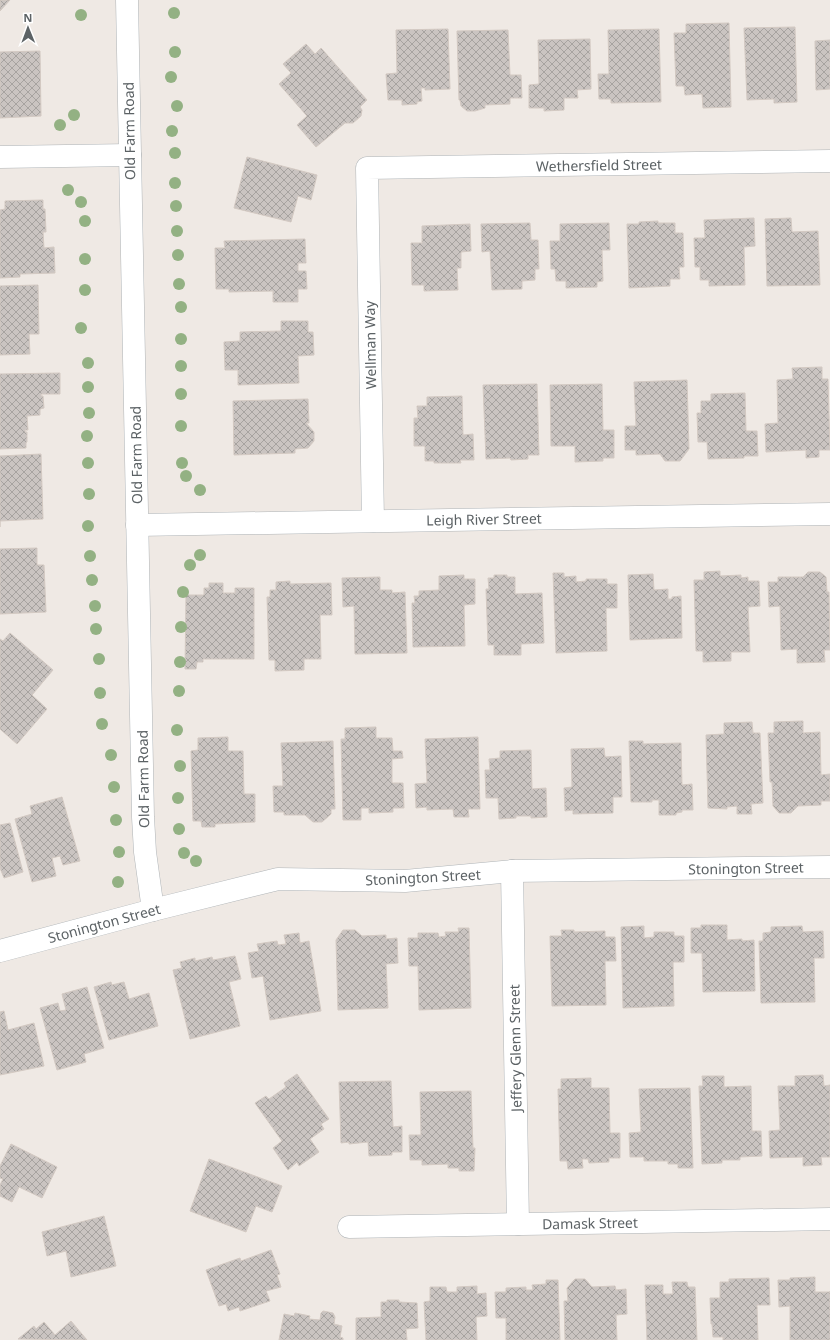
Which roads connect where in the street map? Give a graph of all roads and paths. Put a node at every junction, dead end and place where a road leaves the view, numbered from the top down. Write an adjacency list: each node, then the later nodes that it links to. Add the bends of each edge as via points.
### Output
1 (127, 0): 2 (street, Old Farm Road)
2 (130, 155): 3 (street); 8 (street, Old Farm Road)
3 (0, 157)
4 (830, 161): 5 (street, Wethersfield Street)
5 (367, 168): 7 (street, Wellman Way)
6 (830, 514): 7 (street, Leigh River Street)
7 (373, 521): 8 (street, Leigh River Street)
8 (137, 525): 11 (street, Old Farm Road, via 143,817)
9 (830, 867): 10 (street, Stonington Street)
10 (512, 872): 11 (street, Stonington Street, via 405,881 278,880); 14 (street, Jeffery Glenn Street)
11 (153, 910): 12 (street, Stonington Street)
12 (0, 951)
13 (830, 1219): 14 (street, Damask Street)
14 (518, 1224): 15 (street, Damask Street)
15 (349, 1227)

